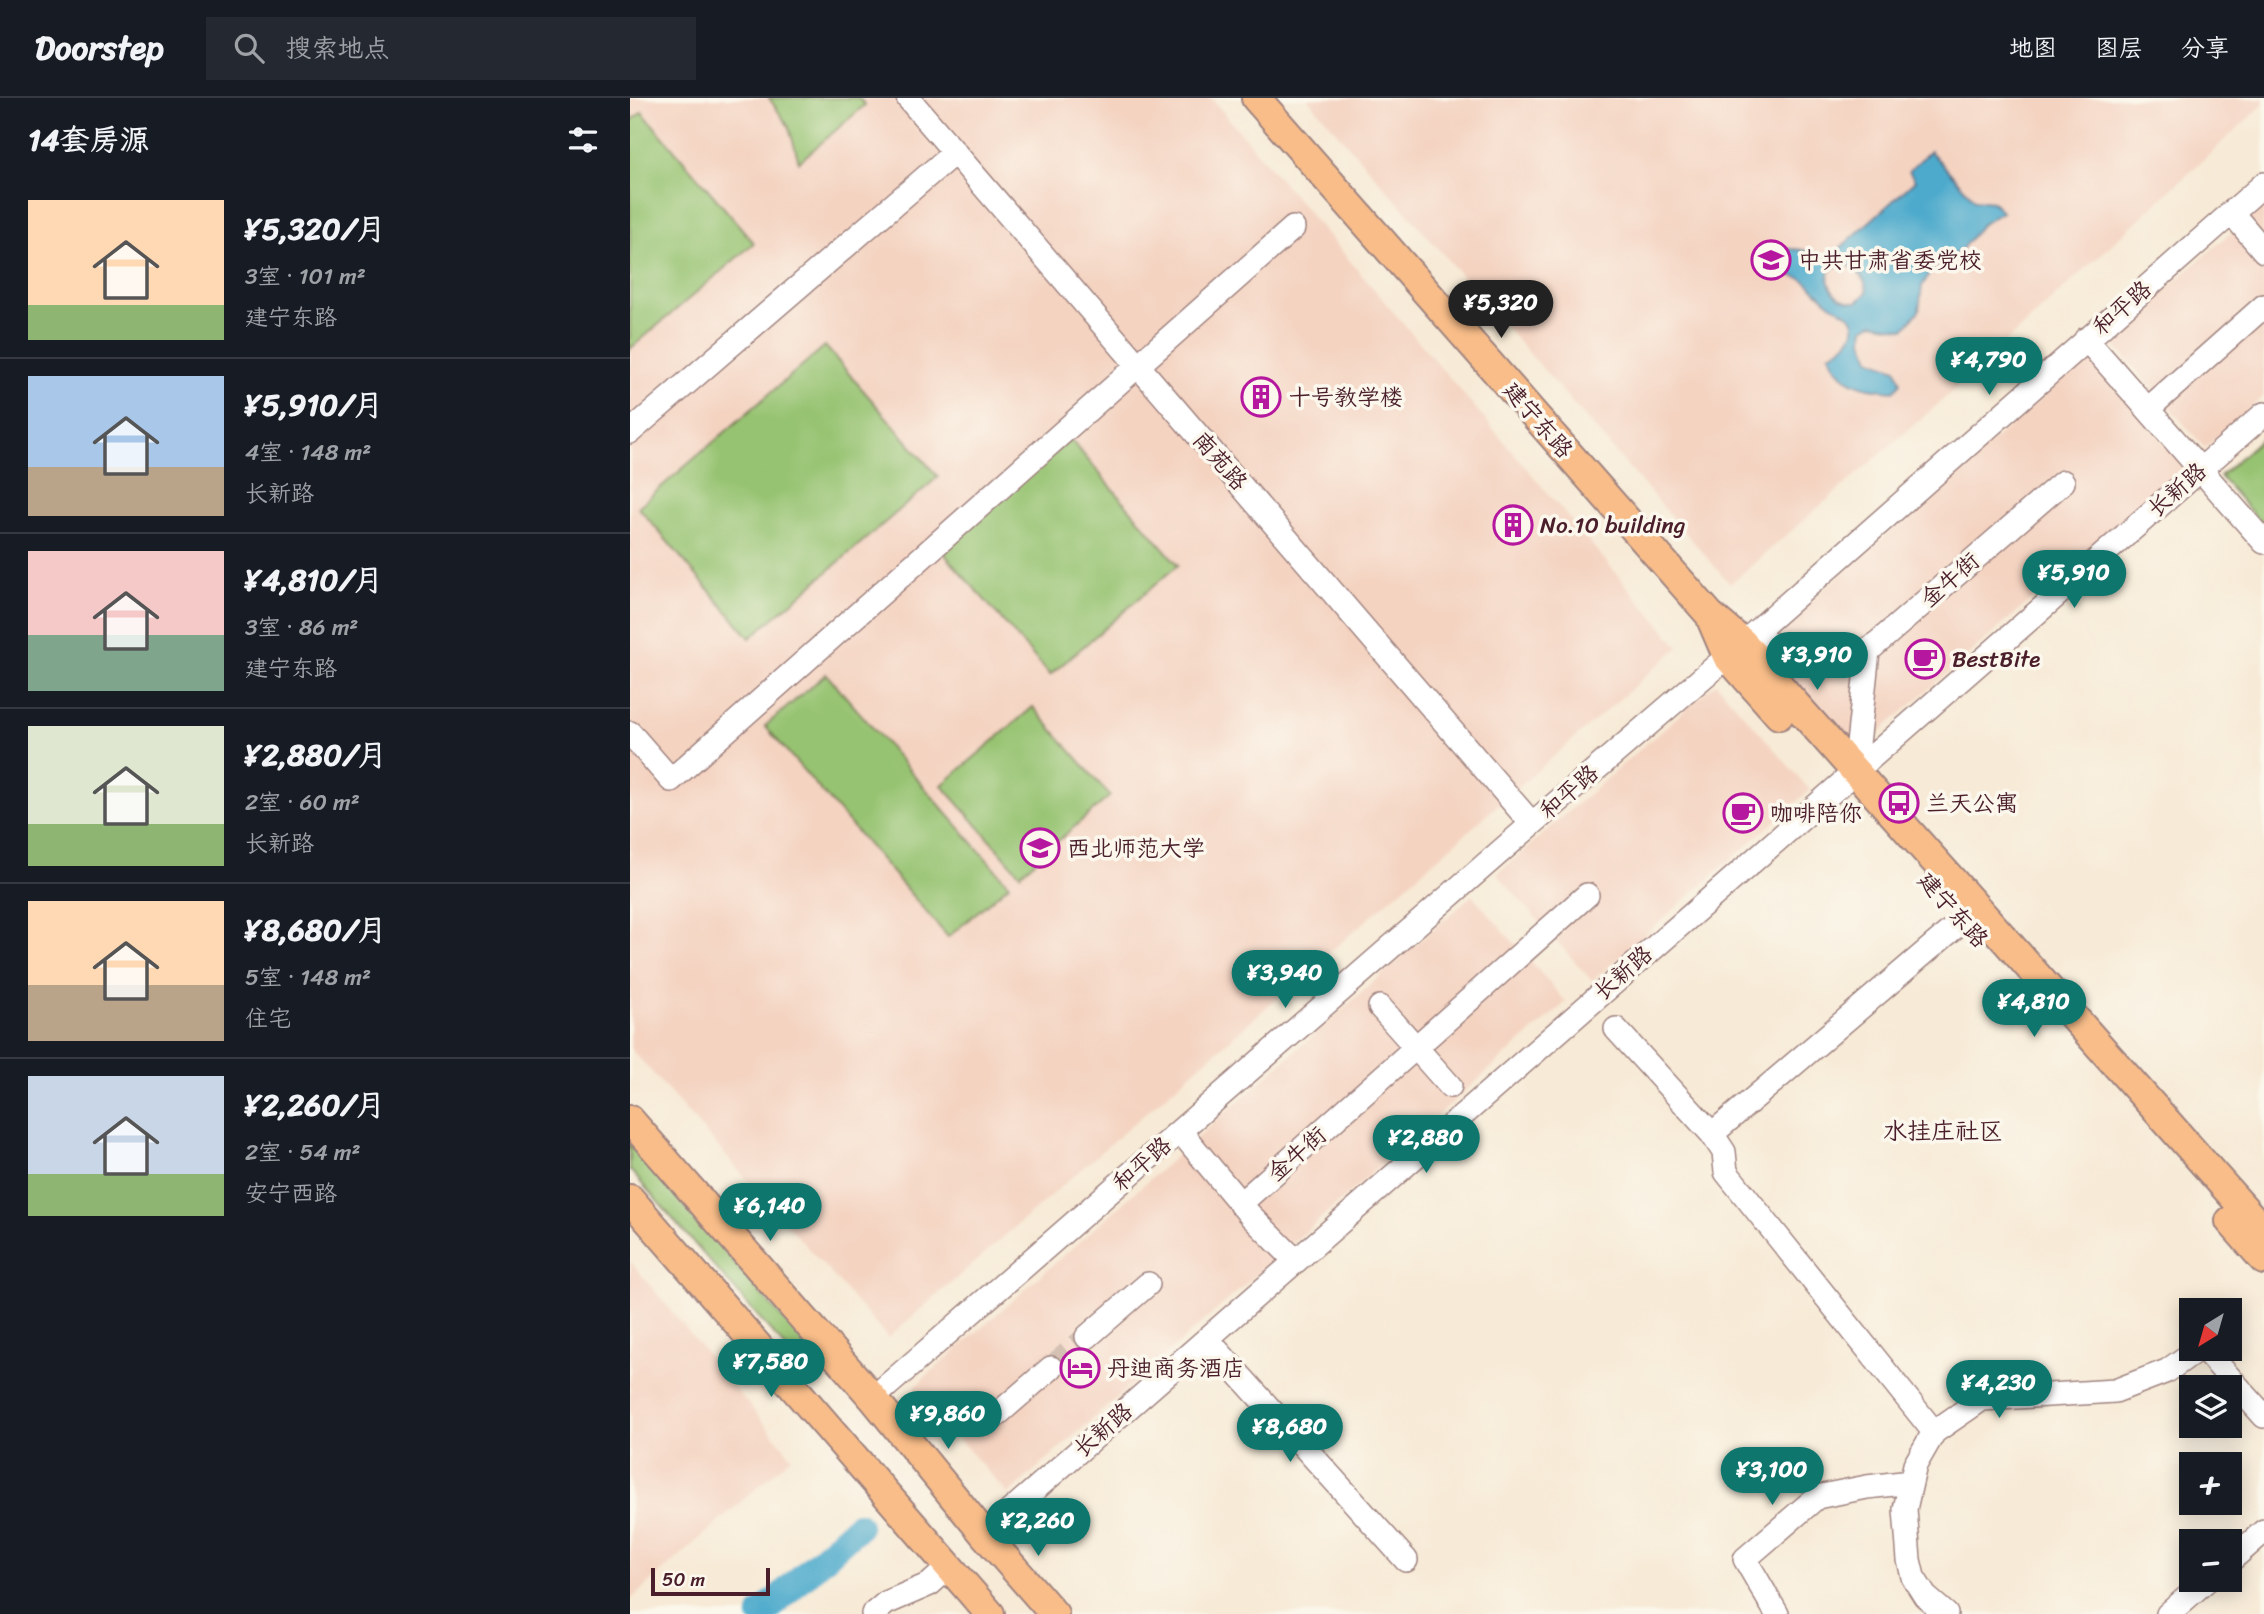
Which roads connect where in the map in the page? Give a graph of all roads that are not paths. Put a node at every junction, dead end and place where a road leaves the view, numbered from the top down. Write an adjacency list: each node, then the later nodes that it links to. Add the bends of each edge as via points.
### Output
1 (908, 98): 3 (street, 南苑路)
2 (1256, 98): 17 (main road, 建宁东路, via 1710,615)
3 (955, 152): 10 (street, 南苑路); 13 (street)
4 (2264, 184): 5 (street, 和平路)
5 (2231, 212): 7 (street); 9 (street, 和平路)
6 (1293, 228): 10 (street)
7 (2264, 251)
8 (2264, 306): 11 (street)
9 (2086, 339): 11 (street); 17 (street, 和平路)
10 (1137, 364): 19 (street, via 671,780); 21 (street, 南苑路)
11 (2148, 409): 14 (street)
12 (2264, 414): 14 (street, 长新路)
13 (630, 432)
14 (2201, 469): 16 (street); 20 (street, 长新路)
15 (2063, 482): 18 (street, 金牛街)
16 (2264, 542)
17 (1735, 650): 18 (street); 20 (main road, 建宁东路); 21 (street, 和平路)
18 (1868, 651): 20 (street)
19 (630, 733)
20 (1848, 778): 23 (main road, 建宁东路); 33 (main road, 建宁东路); 35 (street, 长新路)
21 (1532, 824): 29 (street, 和平路)
22 (1587, 895): 26 (street, 金牛街)
23 (1962, 921): 30 (street); 34 (main road, 建宁东路)
24 (1380, 1007): 26 (street)
25 (1616, 1029): 30 (street)
26 (1417, 1048): 27 (street); 32 (street, 金牛街)
27 (1450, 1086)
28 (630, 1120): 42 (main road)
29 (1180, 1131): 32 (street); 42 (street, 和平路)
30 (1712, 1134): 45 (street, via 1724,1152 1726,1172)
31 (630, 1199): 51 (main road)
32 (1240, 1204): 35 (street)
33 (2264, 1231)
34 (2264, 1259)
35 (1296, 1261): 38 (street, 长新路)
36 (1148, 1284): 37 (street)
37 (1087, 1337)
38 (1206, 1339): 48 (street, 长新路); 50 (street)
39 (2180, 1362): 45 (street, via 2115,1391 1982,1399)
40 (2216, 1362): 43 (street)
41 (1051, 1368): 44 (street)
42 (873, 1398): 48 (main road)
43 (2264, 1416)
44 (992, 1419)
45 (1934, 1432): 46 (street)
46 (1911, 1482): 56 (street, via 1816,1497 1745,1559); 57 (street, via 1905,1509 1913,1577 1925,1596)
47 (2264, 1531): 49 (street)
48 (984, 1534): 55 (main road)
49 (2242, 1550)
50 (1406, 1560)
51 (949, 1567): 53 (street, via 930,1584 886,1603); 54 (main road)
52 (2193, 1592): 58 (street)
53 (873, 1614)
54 (990, 1614)
55 (1054, 1614)
56 (1777, 1614)
57 (1946, 1614)
58 (2168, 1614)

